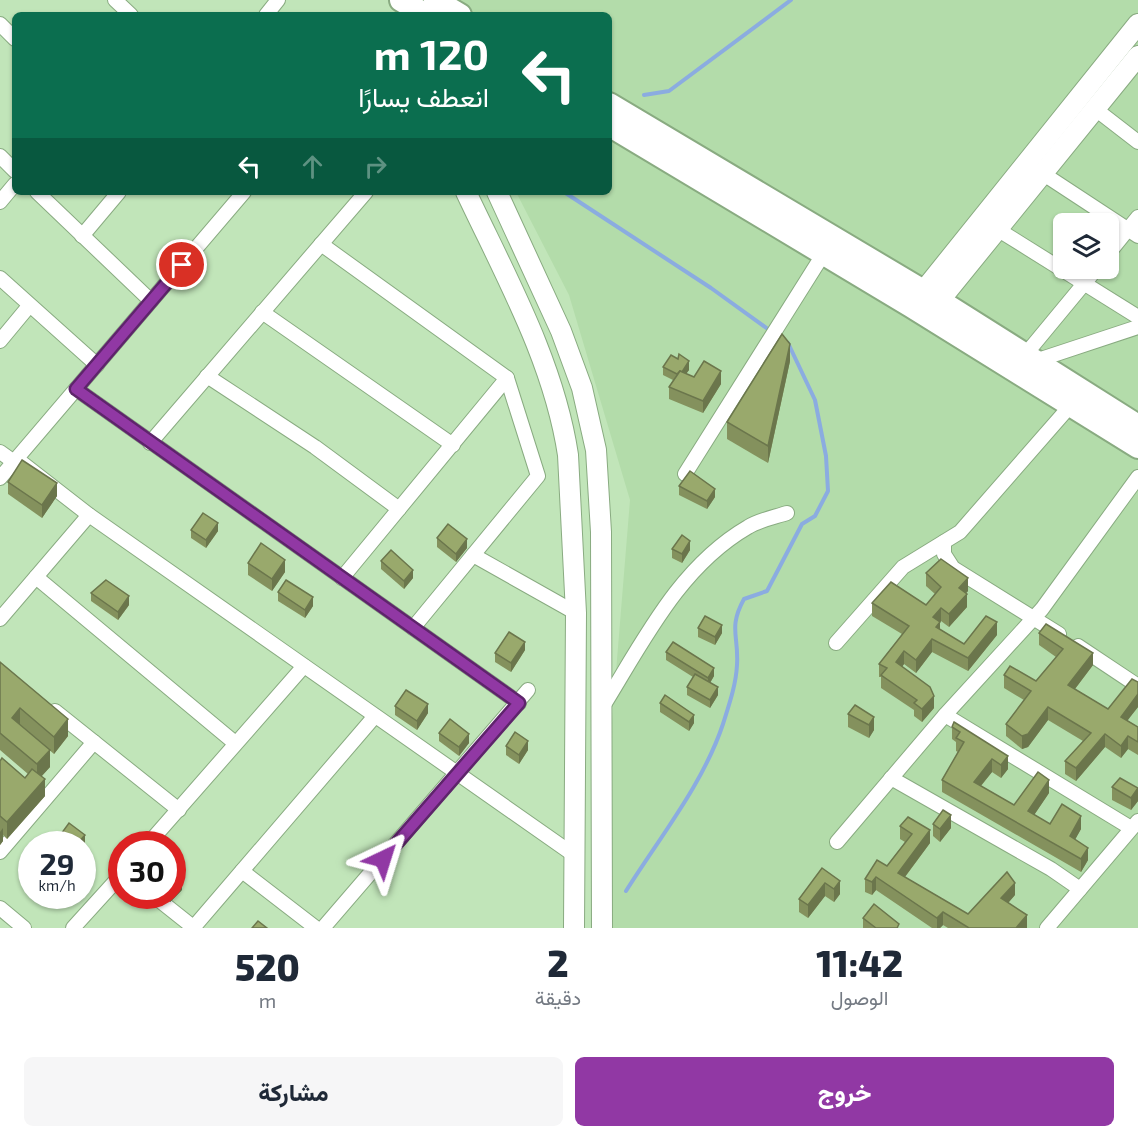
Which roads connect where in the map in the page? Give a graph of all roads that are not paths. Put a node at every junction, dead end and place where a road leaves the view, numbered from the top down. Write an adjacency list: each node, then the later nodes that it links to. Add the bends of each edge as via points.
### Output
1 (115, 0): 4 (street)
2 (278, 0): 5 (street)
3 (413, 8): 6 (main road)
4 (128, 12)
5 (268, 12)
6 (440, 12)
7 (0, 24): 9 (street)
8 (1138, 24): 37 (street)
9 (12, 36)
10 (1138, 57): 12 (street)
11 (612, 106): 37 (main road)
12 (1094, 108): 14 (street); 17 (street)
13 (612, 126): 32 (main road)
14 (1138, 142)
15 (0, 156): 16 (street)
16 (12, 168)
17 (1042, 173): 27 (street); 28 (street)
18 (12, 188): 25 (street)
19 (40, 195): 29 (street)
20 (116, 195): 29 (street)
21 (241, 195): 36 (street)
22 (363, 195): 30 (street)
23 (467, 195): 65 (street, via 519,303 555,393 568,455)
24 (498, 195): 75 (street, via 561,331 593,429 601,532)
25 (0, 202)
26 (1138, 217): 28 (street)
27 (997, 228): 35 (street); 37 (street)
28 (1133, 232): 31 (street)
29 (82, 236): 36 (street)
30 (321, 244): 39 (street); 46 (street)
31 (1119, 244)
32 (824, 253): 37 (main road); 55 (street)
33 (0, 278): 38 (street)
34 (1088, 279): 35 (street)
35 (1085, 283): 40 (street); 43 (street)
36 (151, 301): 44 (street)
37 (925, 303): 43 (main road); 48 (main road)
38 (29, 306): 42 (street); 44 (street)
39 (262, 312): 45 (street); 51 (street)
40 (1138, 317)
41 (1138, 327): 43 (street)
42 (0, 341)
43 (1030, 358): 49 (main road)
44 (97, 365): 47 (street)
45 (207, 376): 50 (street); 58 (street, via 315,447)
46 (507, 378): 51 (street); 62 (street, via 538,476)
47 (76, 389): 50 (street); 54 (street)
48 (1071, 405): 52 (main road); 61 (street, via 960,532)
49 (1138, 426)
50 (150, 443): 64 (street)
51 (453, 445): 58 (street)
52 (1138, 447)
53 (0, 452): 54 (street)
54 (15, 461): 57 (street); 60 (street)
55 (685, 474)
56 (1138, 477): 66 (street)
57 (0, 478)
58 (399, 509): 64 (street)
59 (787, 513): 75 (street, via 742,530 678,587)
60 (89, 515): 63 (street); 70 (street)
61 (944, 542): 66 (street, via 944,554 953,568); 69 (street, via 903,567)
62 (473, 555): 65 (street); 68 (street)
63 (36, 577): 67 (street); 79 (street)
64 (342, 578): 68 (street)
65 (576, 614): 83 (street)
66 (1034, 618): 71 (street); 76 (street)
67 (0, 619)
68 (413, 628): 74 (street)
69 (836, 643)
70 (304, 666): 77 (street); 79 (street)
71 (1138, 686)
72 (528, 690): 74 (street)
73 (43, 701): 78 (street)
74 (519, 703): 80 (street)
75 (602, 709): 85 (street)
76 (945, 715): 81 (street); 84 (street)
77 (375, 716): 80 (street); 90 (street)
78 (94, 742): 82 (street); 88 (street)
79 (236, 743): 82 (street)
80 (458, 773): 89 (street); 99 (street)
81 (891, 778): 87 (street); 92 (street, via 1051,869)
82 (179, 810): 86 (street)
83 (575, 822): 85 (street); 89 (street)
84 (1135, 825): 92 (street)
85 (601, 828): 101 (street)
86 (160, 831)
87 (837, 842)
88 (0, 852)
89 (574, 855): 100 (street)
90 (242, 871): 97 (street); 98 (street)
91 (108, 889): 96 (street)
92 (1080, 890): 102 (street)
93 (0, 908): 95 (street)
94 (170, 909): 97 (street)
95 (24, 928)
96 (73, 928)
97 (193, 928)
98 (316, 928)
99 (323, 928)
100 (574, 928)
101 (602, 928)
102 (1047, 928)

